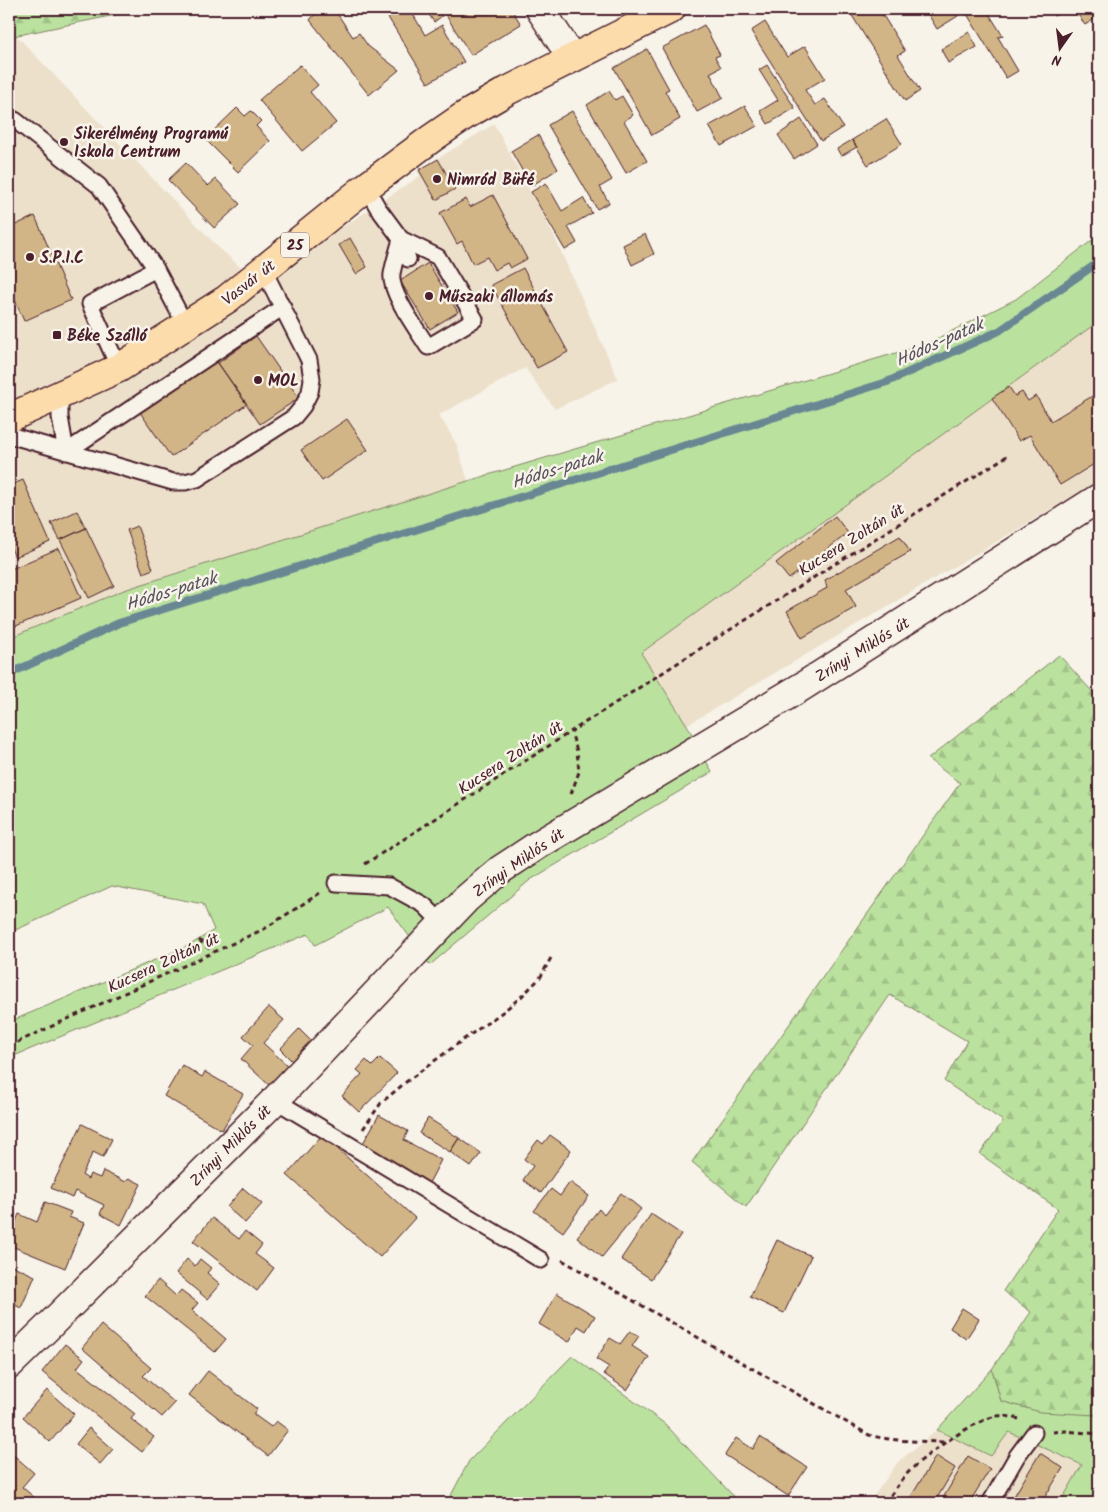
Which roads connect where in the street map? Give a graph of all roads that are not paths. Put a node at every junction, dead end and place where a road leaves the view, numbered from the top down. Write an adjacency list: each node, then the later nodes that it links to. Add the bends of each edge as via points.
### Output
1 (540, 9): 3 (street)
2 (671, 9): 3 (main road, 25)
3 (572, 58): 5 (main road, Vasvár út / 25, via 464,116)
4 (15, 120): 8 (lane, via 99,186)
5 (366, 187): 6 (lane); 9 (main road, Vasvár út / 25)
6 (401, 239): 6 (lane, via 392,284 428,347 475,320 438,257); 7 (lane)
7 (408, 260)
8 (156, 270): 11 (lane); 12 (lane, via 90,304)
9 (264, 271): 10 (lane); 11 (main road, Vasvár út / 25)
10 (283, 307): 16 (lane); 16 (lane, via 308,360 312,379 310,392 294,418 197,479 185,482 173,482)
11 (186, 326): 12 (main road, Vasvár út / 25)
12 (119, 368): 13 (main road, Vasvár út / 25)
13 (60, 396): 14 (main road, Vasvár út / 25); 16 (lane)
14 (9, 418)
15 (9, 435): 16 (lane)
16 (66, 452)
17 (1099, 498): 19 (street, Zrínyi Miklós út, via 803,686 538,845 500,870)
18 (336, 883): 19 (lane, via 389,886 424,905)
19 (443, 924): 20 (street, Zrínyi Miklós út)
20 (275, 1100): 21 (lane); 22 (street, Zrínyi Miklós út)
21 (541, 1260)
22 (9, 1365)
23 (1034, 1433): 24 (lane)
24 (990, 1503)

